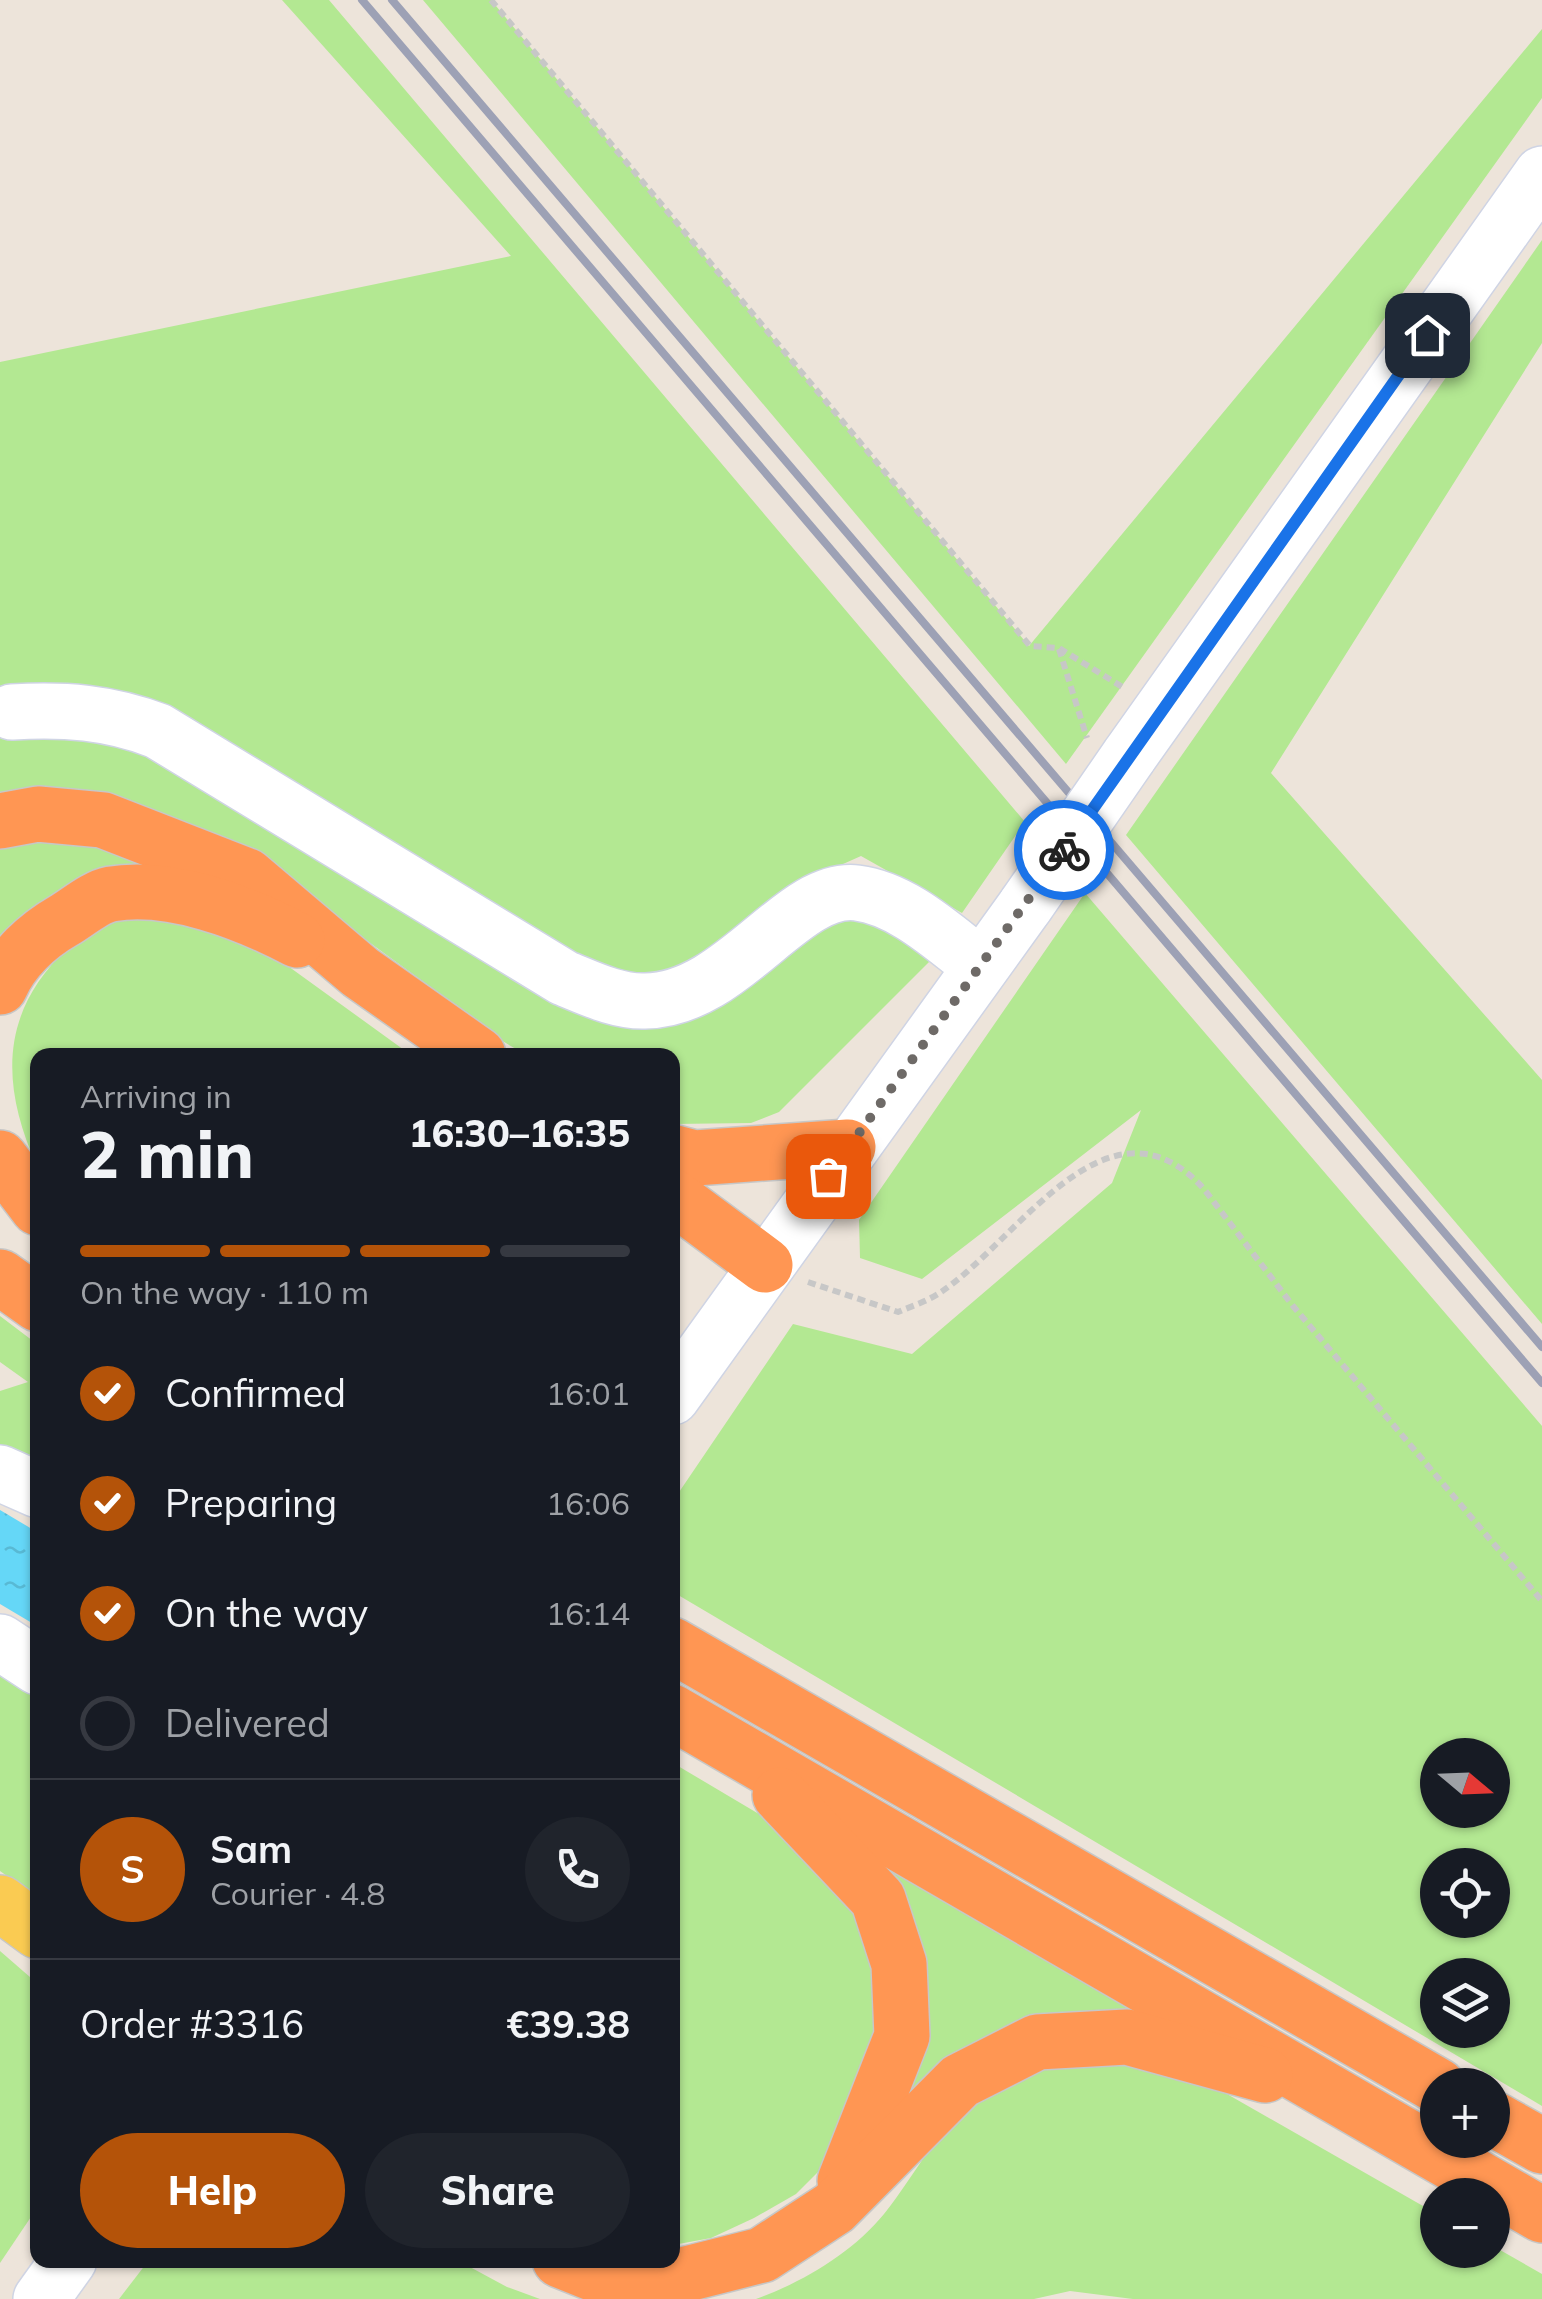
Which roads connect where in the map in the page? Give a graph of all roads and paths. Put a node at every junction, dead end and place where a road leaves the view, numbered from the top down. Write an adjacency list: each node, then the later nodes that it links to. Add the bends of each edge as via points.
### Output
1 (491, 0): 3 (path, via 1030,646)
2 (1542, 174): 6 (street)
3 (1059, 648): 4 (path); 6 (path)
4 (1129, 691)
5 (12, 712): 8 (street, via 86,711 158,731 564,978 604,994 644,1001 723,976 825,895 857,893 892,904)
6 (1109, 749): 8 (street, bridge, via 1026,905)
7 (0, 821): 9 (highway, via 38,814 103,820 247,876)
8 (982, 966): 12 (street)
9 (360, 972): 10 (highway, via 262,922 174,896 109,894 51,928); 11 (highway)
10 (0, 986)
11 (468, 1048)
12 (848, 1146): 13 (highway); 19 (street)
13 (680, 1154)
14 (0, 1158): 15 (highway)
15 (30, 1197)
16 (680, 1202): 19 (highway)
17 (0, 1213): 18 (highway)
18 (30, 1234)
19 (764, 1266): 22 (street); 25 (path, via 898,1312 940,1293 1097,1158 1148,1152 1168,1160 1204,1189 1293,1306)
20 (0, 1276): 21 (highway)
21 (30, 1298)
22 (680, 1386)
23 (0, 1472): 24 (street)
24 (30, 1486)
25 (1542, 1601)
26 (0, 1642): 28 (street)
27 (680, 1650): 33 (highway)
28 (30, 1661)
29 (680, 1717): 30 (highway)
30 (728, 1744): 34 (highway); 37 (highway, via 878,1900 898,1964 902,2036)
31 (0, 1903): 32 (main road)
32 (30, 1924)
33 (1420, 2076)
34 (1340, 2095): 37 (highway, via 1128,2036 1036,2042 960,2082); 38 (highway)
35 (1510, 2128): 36 (highway)
36 (1542, 2146)
37 (834, 2208): 40 (highway, via 762,2255 655,2282 612,2280)
38 (1542, 2214)
39 (63, 2268): 41 (street)
40 (581, 2268)
41 (42, 2299)

